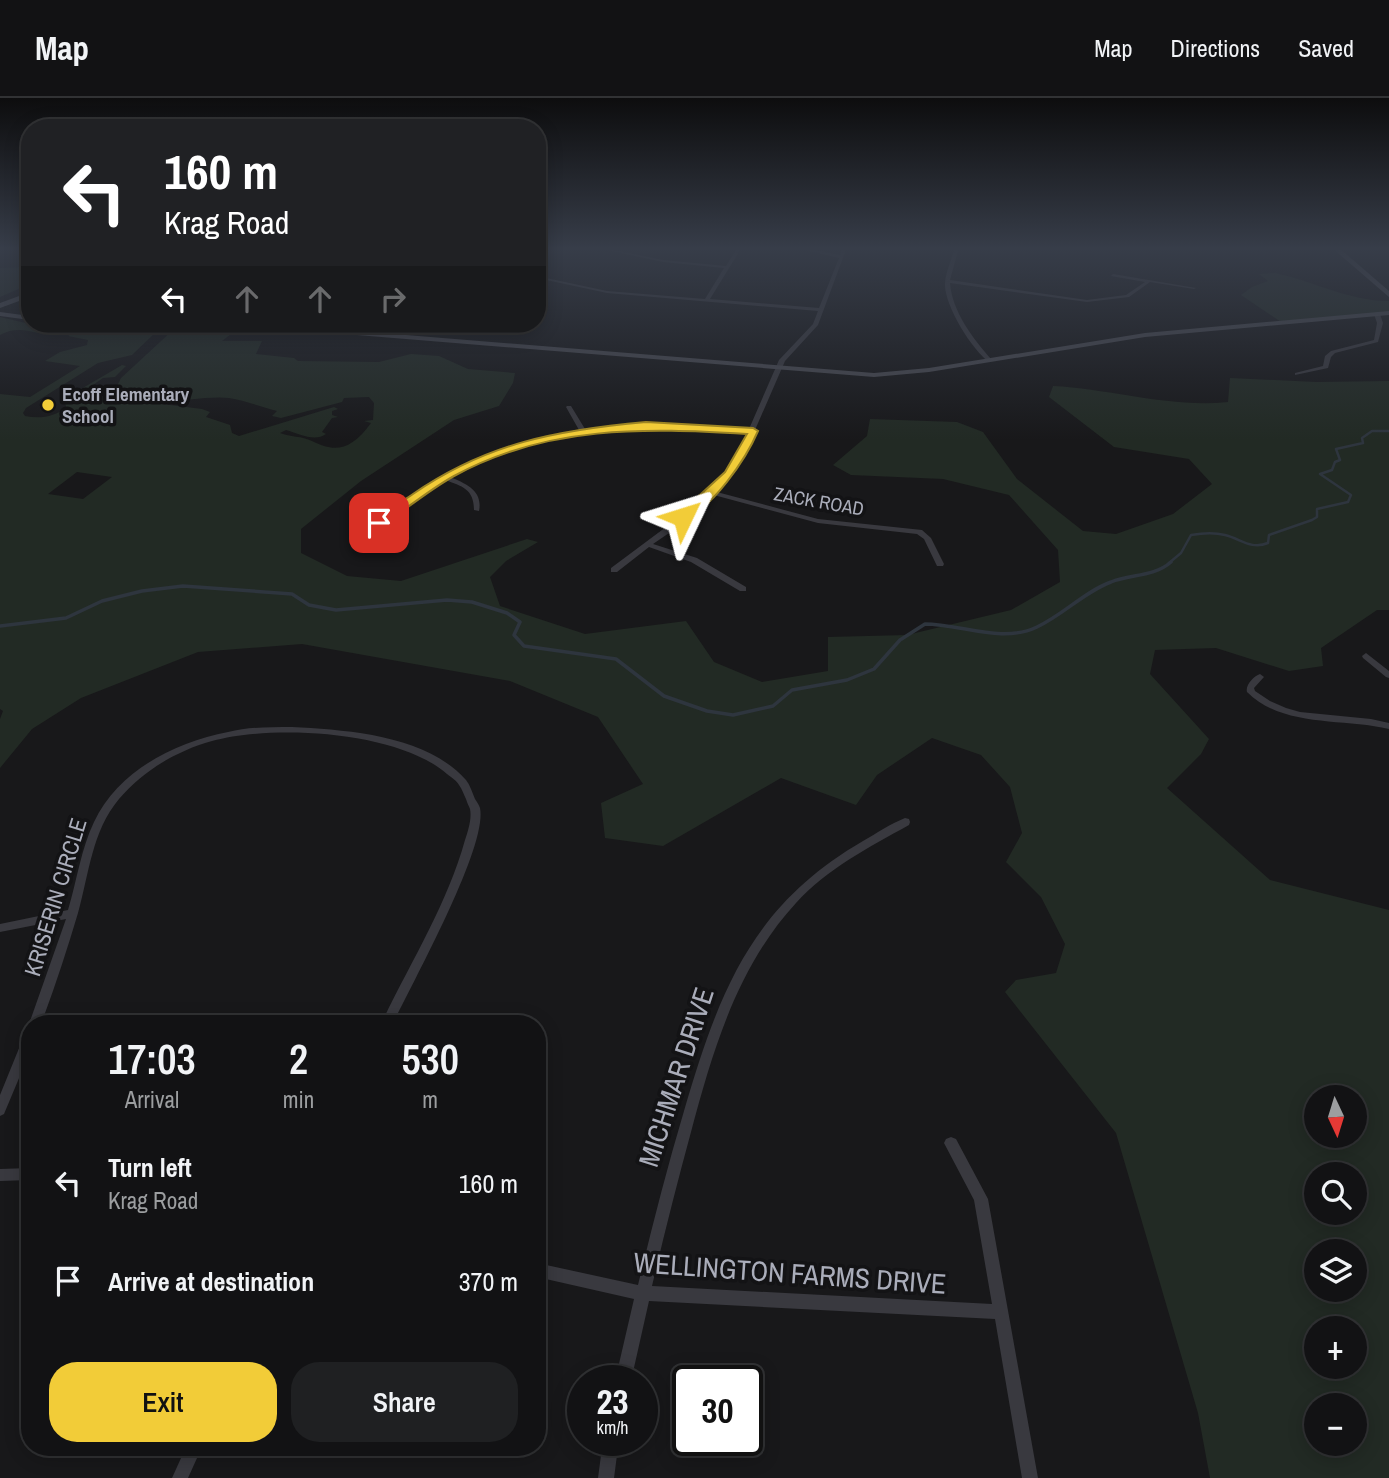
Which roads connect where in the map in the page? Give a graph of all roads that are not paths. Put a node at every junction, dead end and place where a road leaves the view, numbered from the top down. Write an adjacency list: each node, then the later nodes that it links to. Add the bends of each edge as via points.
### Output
1 (820, 311): 9 (street, via 813,328)
2 (958, 311): 8 (street)
3 (1389, 313): 5 (street)
4 (0, 314): 6 (street)
5 (1377, 314): 8 (street, via 1145,335); 10 (street, via 1376,341 1333,352 1326,367)
6 (21, 317)
7 (356, 333): 9 (street)
8 (989, 360): 9 (street, via 885,375)
9 (779, 368): 13 (street)
10 (1297, 374)
11 (569, 407): 12 (street)
12 (583, 431): 13 (street, via 664,425); 14 (street, via 505,449)
13 (753, 431): 15 (street, via 737,464)
14 (444, 477): 16 (street, via 475,493); 17 (street)
15 (711, 492): 18 (street); 19 (street, ZACK ROAD, via 803,518 922,534)
16 (477, 510)
17 (379, 523)
18 (649, 545): 20 (street); 21 (street, via 694,560)
19 (940, 564)
20 (614, 570)
21 (743, 589)
22 (1367, 656): 23 (street)
23 (1389, 675)
24 (1260, 677): 25 (street, via 1251,692 1297,716)
25 (1389, 726)
26 (905, 822): 37 (street, MICHMAR DRIVE, via 853,851 793,899 738,974 713,1031)
27 (72, 913): 28 (street); 29 (street, KRISERIN CIRCLE); 30 (street, KRISERIN CIRCLE, via 91,838 105,809 132,779 168,755 208,739 269,729 340,734 424,753 463,780 475,821 459,871)
28 (0, 928)
29 (38, 1015)
30 (391, 1015)
31 (21, 1058): 32 (street)
32 (0, 1110)
33 (951, 1143): 38 (street, via 981,1199)
34 (21, 1174): 35 (street)
35 (0, 1175)
36 (546, 1272): 37 (street, WELLINGTON FARMS DRIVE)
37 (642, 1293): 38 (street, WELLINGTON FARMS DRIVE); 39 (street, MICHMAR DRIVE)
38 (1000, 1312): 44 (street)
39 (627, 1365)
40 (190, 1456): 42 (street)
41 (609, 1456): 43 (street)
42 (180, 1478)
43 (606, 1478)
44 (1030, 1478)

